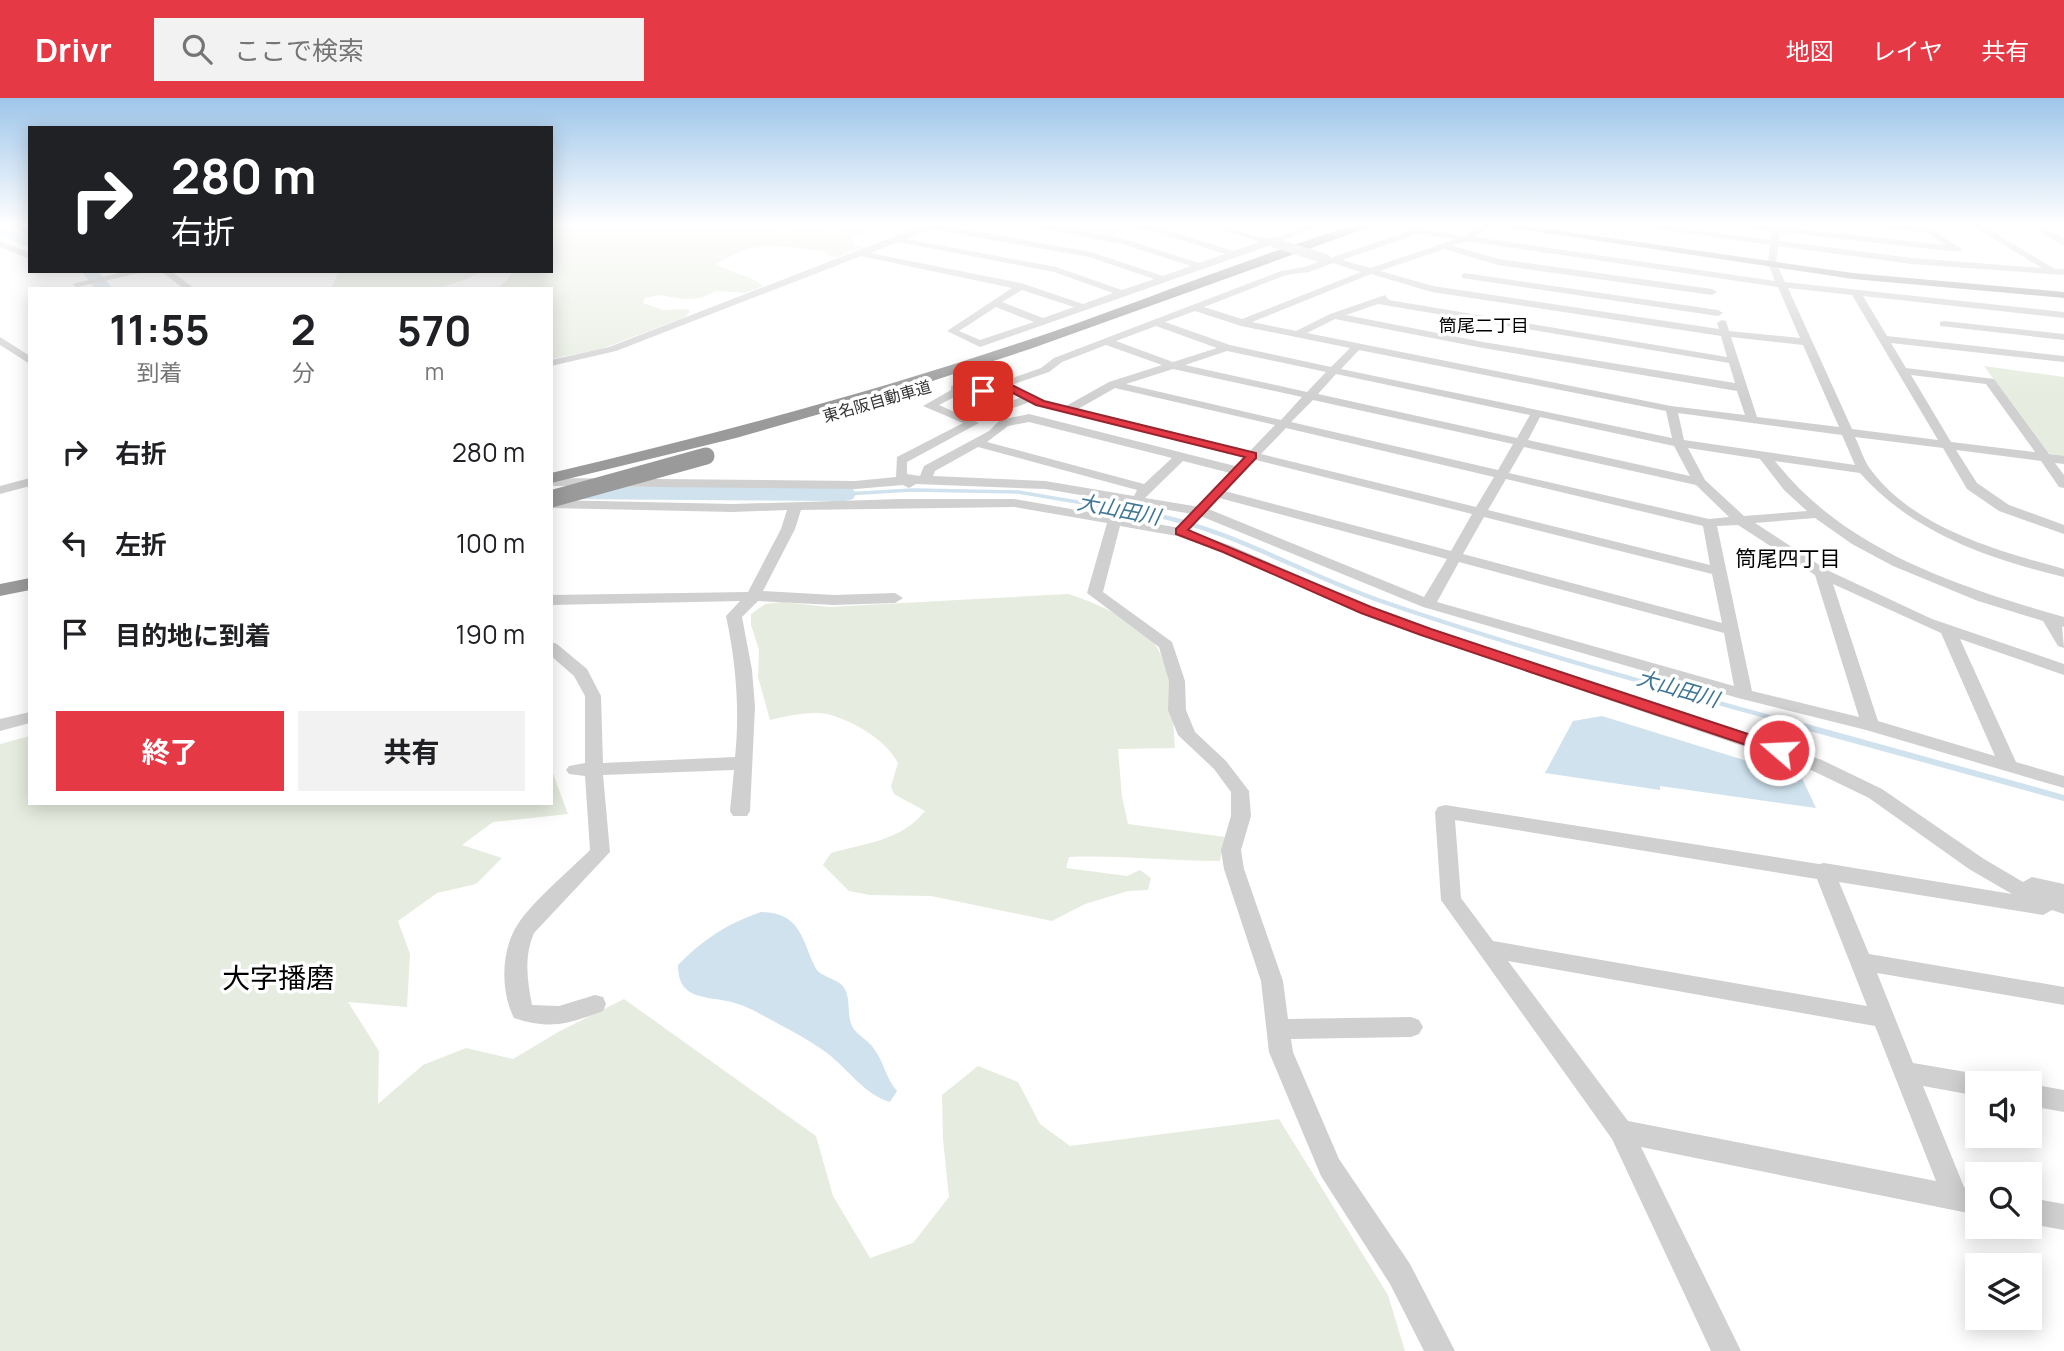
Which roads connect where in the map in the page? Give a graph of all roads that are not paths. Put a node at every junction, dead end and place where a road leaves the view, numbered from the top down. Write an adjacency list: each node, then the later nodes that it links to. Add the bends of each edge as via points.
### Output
1 (790, 281): 53 (street, via 612,349)
2 (999, 281): 18 (street)
3 (1089, 281): 21 (street)
4 (1157, 281): 21 (street)
5 (1203, 281): 86 (highway, 東名阪自動車道, via 885,391)
6 (1222, 281): 69 (highway, 東名阪自動車道, via 1034,351)
7 (1262, 281): 28 (street)
8 (1344, 281): 35 (street)
9 (1404, 281): 19 (street)
10 (1452, 281): 19 (street)
11 (1502, 281): 30 (street)
12 (1639, 281): 20 (street)
13 (1708, 281): 20 (street)
14 (1755, 281): 17 (street)
15 (1780, 281): 17 (street)
16 (1897, 281): 22 (main road)
17 (1782, 285): 23 (street); 44 (street)
18 (1021, 286): 27 (street); 29 (street)
19 (1433, 289): 24 (street); 25 (street)
20 (1712, 292): 30 (street)
21 (1124, 294): 29 (street)
22 (2064, 294)
23 (1857, 295): 26 (street); 41 (street)
24 (1374, 300): 31 (street); 36 (street)
25 (1515, 301): 36 (street); 38 (street)
26 (1927, 302): 32 (street); 37 (street)
27 (995, 303): 33 (street); 33 (street, via 952,331 980,344)
28 (1196, 307): 34 (street); 35 (street)
29 (1084, 308): 33 (street)
30 (1718, 313): 38 (street)
31 (1334, 316): 39 (street); 55 (street)
32 (2064, 316)
33 (1044, 322)
34 (1157, 323): 43 (street); 48 (street)
35 (1241, 323): 39 (street)
36 (1498, 323): 52 (street); 55 (street)
37 (1944, 324): 40 (street); 47 (street)
38 (1724, 333): 44 (street); 52 (street)
39 (1297, 334): 46 (street)
40 (2064, 337)
41 (1883, 339): 47 (street); 57 (street)
42 (0, 340): 49 (street)
43 (1108, 342): 54 (street); 58 (street)
44 (1807, 342): 72 (street)
45 (28, 345): 49 (street)
46 (1357, 346): 55 (street); 56 (street)
47 (1959, 347): 50 (street)
48 (1227, 348): 54 (street); 56 (street)
49 (6, 350): 51 (street)
50 (2064, 359)
51 (28, 361)
52 (1734, 361): 61 (street)
53 (553, 363)
54 (1172, 365): 59 (street); 63 (street)
55 (1465, 369): 56 (street); 61 (street); 66 (street); 68 (street)
56 (1335, 370): 63 (street)
57 (1903, 371): 76 (street); 80 (street, via 1990,381)
58 (1004, 384): 62 (street); 64 (street)
59 (1113, 384): 67 (street); 71 (street)
60 (955, 388): 65 (street, via 958,391 929,406)
61 (1742, 388): 70 (street)
62 (969, 396): 64 (street, via 996,410); 65 (street)
63 (1311, 396): 71 (street); 73 (street)
64 (1031, 398): 67 (street)
65 (933, 407): 85 (street, via 973,423 901,460 901,476)
66 (1671, 409): 70 (street); 75 (street)
67 (1068, 410): 77 (street)
68 (1537, 413): 73 (street); 75 (street)
69 (830, 415): 89 (highway, 東名阪自動車道, via 624,469); 96 (highway, bridge, via 766,439)
70 (1752, 420): 72 (street)
71 (1284, 424): 77 (street); 84 (street)
72 (1848, 434): 76 (street); 82 (street)
73 (1521, 442): 84 (street); 91 (street)
74 (977, 443): 79 (street, via 1004,423 1029,418); 87 (street, via 929,469); 94 (street)
75 (1679, 443): 78 (street); 91 (street)
76 (1947, 446): 80 (street); 107 (street, via 1972,486 1985,497)
77 (1252, 456): 83 (street); 101 (street)
78 (1764, 456): 82 (street); 103 (street, via 1785,485)
79 (1180, 457): 83 (street); 94 (street)
80 (2045, 458): 81 (street); 92 (street)
81 (2064, 460)
82 (1864, 470): 112 (street, via 1889,496 1934,525 1988,549)
83 (1238, 471): 95 (street)
84 (1501, 474): 101 (street); 106 (street)
85 (910, 480): 87 (street); 90 (street, via 855,485); 98 (street)
86 (553, 481)
87 (925, 481): 97 (street, via 1045,485)
88 (28, 482): 93 (street)
89 (553, 482)
90 (553, 482)
91 (1700, 482): 105 (street)
92 (2064, 484)
93 (0, 489)
94 (1146, 489): 97 (street)
95 (1217, 494): 102 (street); 109 (street)
96 (553, 498)
97 (1135, 500): 102 (street)
98 (901, 503): 100 (street); 104 (street, via 1014,503)
99 (553, 505): 100 (street)
100 (796, 505): 114 (street)
101 (1480, 512): 109 (street); 110 (street)
102 (1198, 513): 108 (street); 118 (street)
103 (1818, 514): 105 (street); 119 (street, via 1913,568)
104 (1115, 519): 108 (street); 145 (street, via 1096,593 1166,645 1177,681 1177,710 1187,735 1240,791 1241,816 1231,850 1234,869 1272,981)
105 (1740, 520): 106 (street); 111 (street)
106 (1709, 523): 110 (street)
107 (2064, 530)
108 (1180, 532): 134 (street, via 1426,632 1803,758 1898,808)
109 (1455, 556): 118 (street); 120 (street)
110 (1720, 572): 120 (street)
111 (1822, 573): 121 (street); 128 (street)
112 (2064, 573)
113 (16, 588): 116 (highway)
114 (753, 597): 115 (street); 117 (street); 129 (street, via 734,615 744,682)
115 (895, 598)
116 (0, 600)
117 (553, 600)
118 (1428, 604): 125 (street)
119 (2057, 620): 122 (street)
120 (1730, 629): 125 (street)
121 (1949, 632): 124 (street); 130 (street)
122 (2064, 642)
123 (553, 649): 131 (street, via 581,673 593,696)
124 (2064, 670)
125 (1744, 694): 128 (street)
126 (28, 718): 127 (street)
127 (0, 725)
128 (1870, 725): 130 (street)
129 (744, 763): 131 (street); 133 (street)
130 (2011, 768): 132 (street)
131 (584, 770): 142 (street, via 600,852 526,928 514,972 522,1011 556,1017)
132 (2064, 782)
133 (740, 811)
134 (1974, 864): 136 (street, via 1969,882); 137 (street); 138 (street)
135 (1824, 870): 136 (street); 139 (street, via 1445,812 1451,900); 140 (street)
136 (1939, 891): 138 (street)
137 (2064, 892)
138 (2064, 908)
139 (1486, 948): 143 (street); 150 (street)
140 (1861, 962): 141 (street); 143 (street)
141 (2064, 996)
142 (595, 1004)
143 (1883, 1018): 146 (street)
144 (1411, 1027): 145 (street)
145 (1280, 1029): 155 (street, via 1281,1052 1330,1167 1400,1274)
146 (1906, 1072): 147 (street); 151 (street)
147 (1965, 1083)
148 (2042, 1097): 149 (street)
149 (2064, 1101)
150 (1621, 1131): 152 (street); 156 (street)
151 (1965, 1196)
152 (1965, 1200)
153 (2042, 1213): 154 (street)
154 (2064, 1217)
155 (1440, 1351)
156 (1726, 1351)

